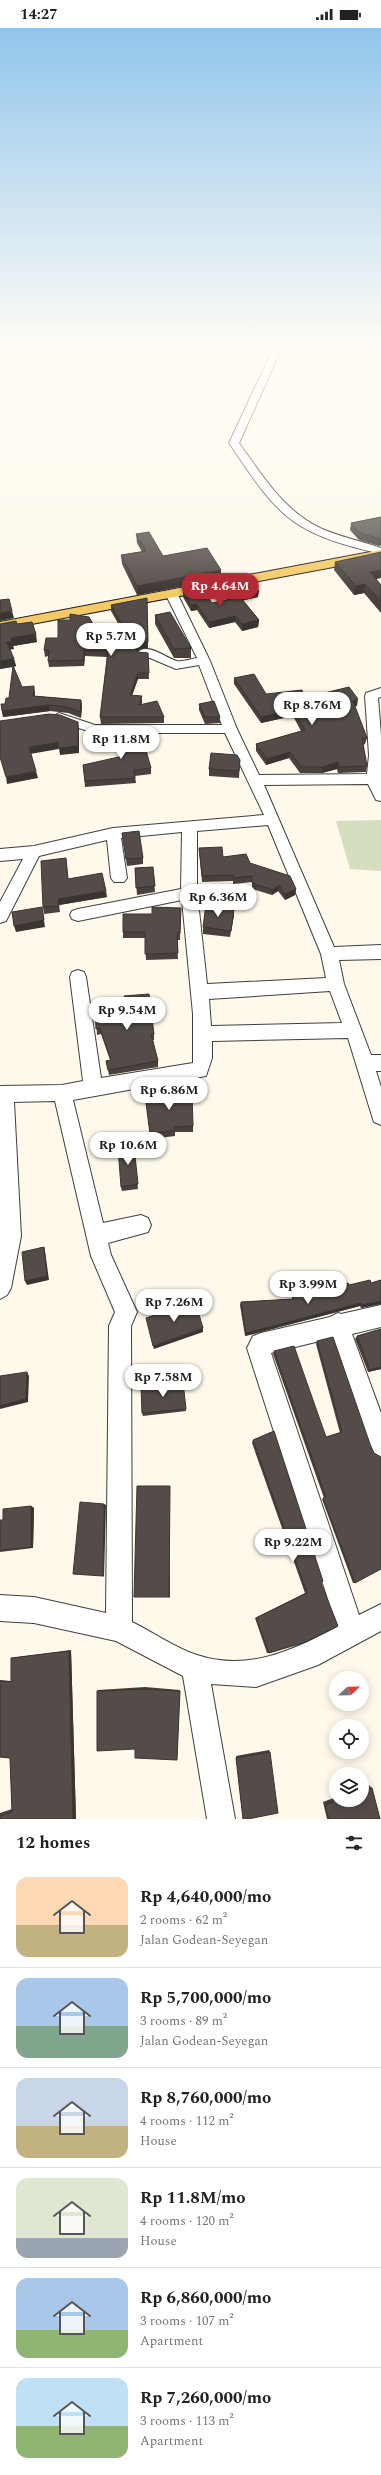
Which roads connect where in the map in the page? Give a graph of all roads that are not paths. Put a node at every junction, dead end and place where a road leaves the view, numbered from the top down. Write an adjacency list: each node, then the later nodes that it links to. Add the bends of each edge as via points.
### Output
1 (241, 429): 2 (street, via 234,443 276,499 300,521 326,534)
2 (381, 550)
3 (381, 554): 4 (main road)
4 (171, 593): 5 (main road); 7 (street)
5 (0, 626)
6 (142, 654): 7 (street, via 152,654 176,665)
7 (204, 661): 11 (street)
8 (381, 692): 10 (street, via 371,696)
9 (43, 717): 11 (street, via 63,717 94,729)
10 (377, 717): 12 (street, via 376,755)
11 (230, 729): 13 (street)
12 (372, 779): 13 (street); 14 (street)
13 (254, 780): 15 (street)
14 (381, 796)
15 (273, 819): 16 (street); 25 (street)
16 (190, 825): 17 (street); 21 (street)
17 (113, 833): 18 (street); 20 (street)
18 (34, 852): 19 (street); 23 (street)
19 (0, 855)
20 (119, 878)
21 (189, 893): 22 (street); 28 (street)
22 (78, 915)
23 (0, 917)
24 (381, 952): 25 (street)
25 (329, 954): 27 (street)
26 (78, 977): 32 (street)
27 (336, 984): 28 (street); 29 (street)
28 (199, 992): 30 (street)
29 (354, 1030): 30 (street); 31 (street)
30 (203, 1034): 32 (street, via 204,1065 200,1070)
31 (373, 1063): 35 (street)
32 (93, 1087): 33 (street)
33 (62, 1093): 34 (street); 37 (street)
34 (2, 1094): 38 (street, via 11,1236)
35 (381, 1116)
36 (141, 1225): 37 (street)
37 (96, 1235): 44 (street, via 101,1256 126,1312 120,1326)
38 (0, 1288)
39 (381, 1316): 40 (street)
40 (338, 1324): 41 (street); 45 (street, via 261,1344 258,1351)
41 (381, 1446)
42 (0, 1608): 44 (street, via 34,1610)
43 (381, 1617): 45 (street)
44 (119, 1629): 46 (street)
45 (352, 1633): 46 (street, via 310,1656 256,1674)
46 (195, 1668): 47 (street)
47 (221, 1819)

